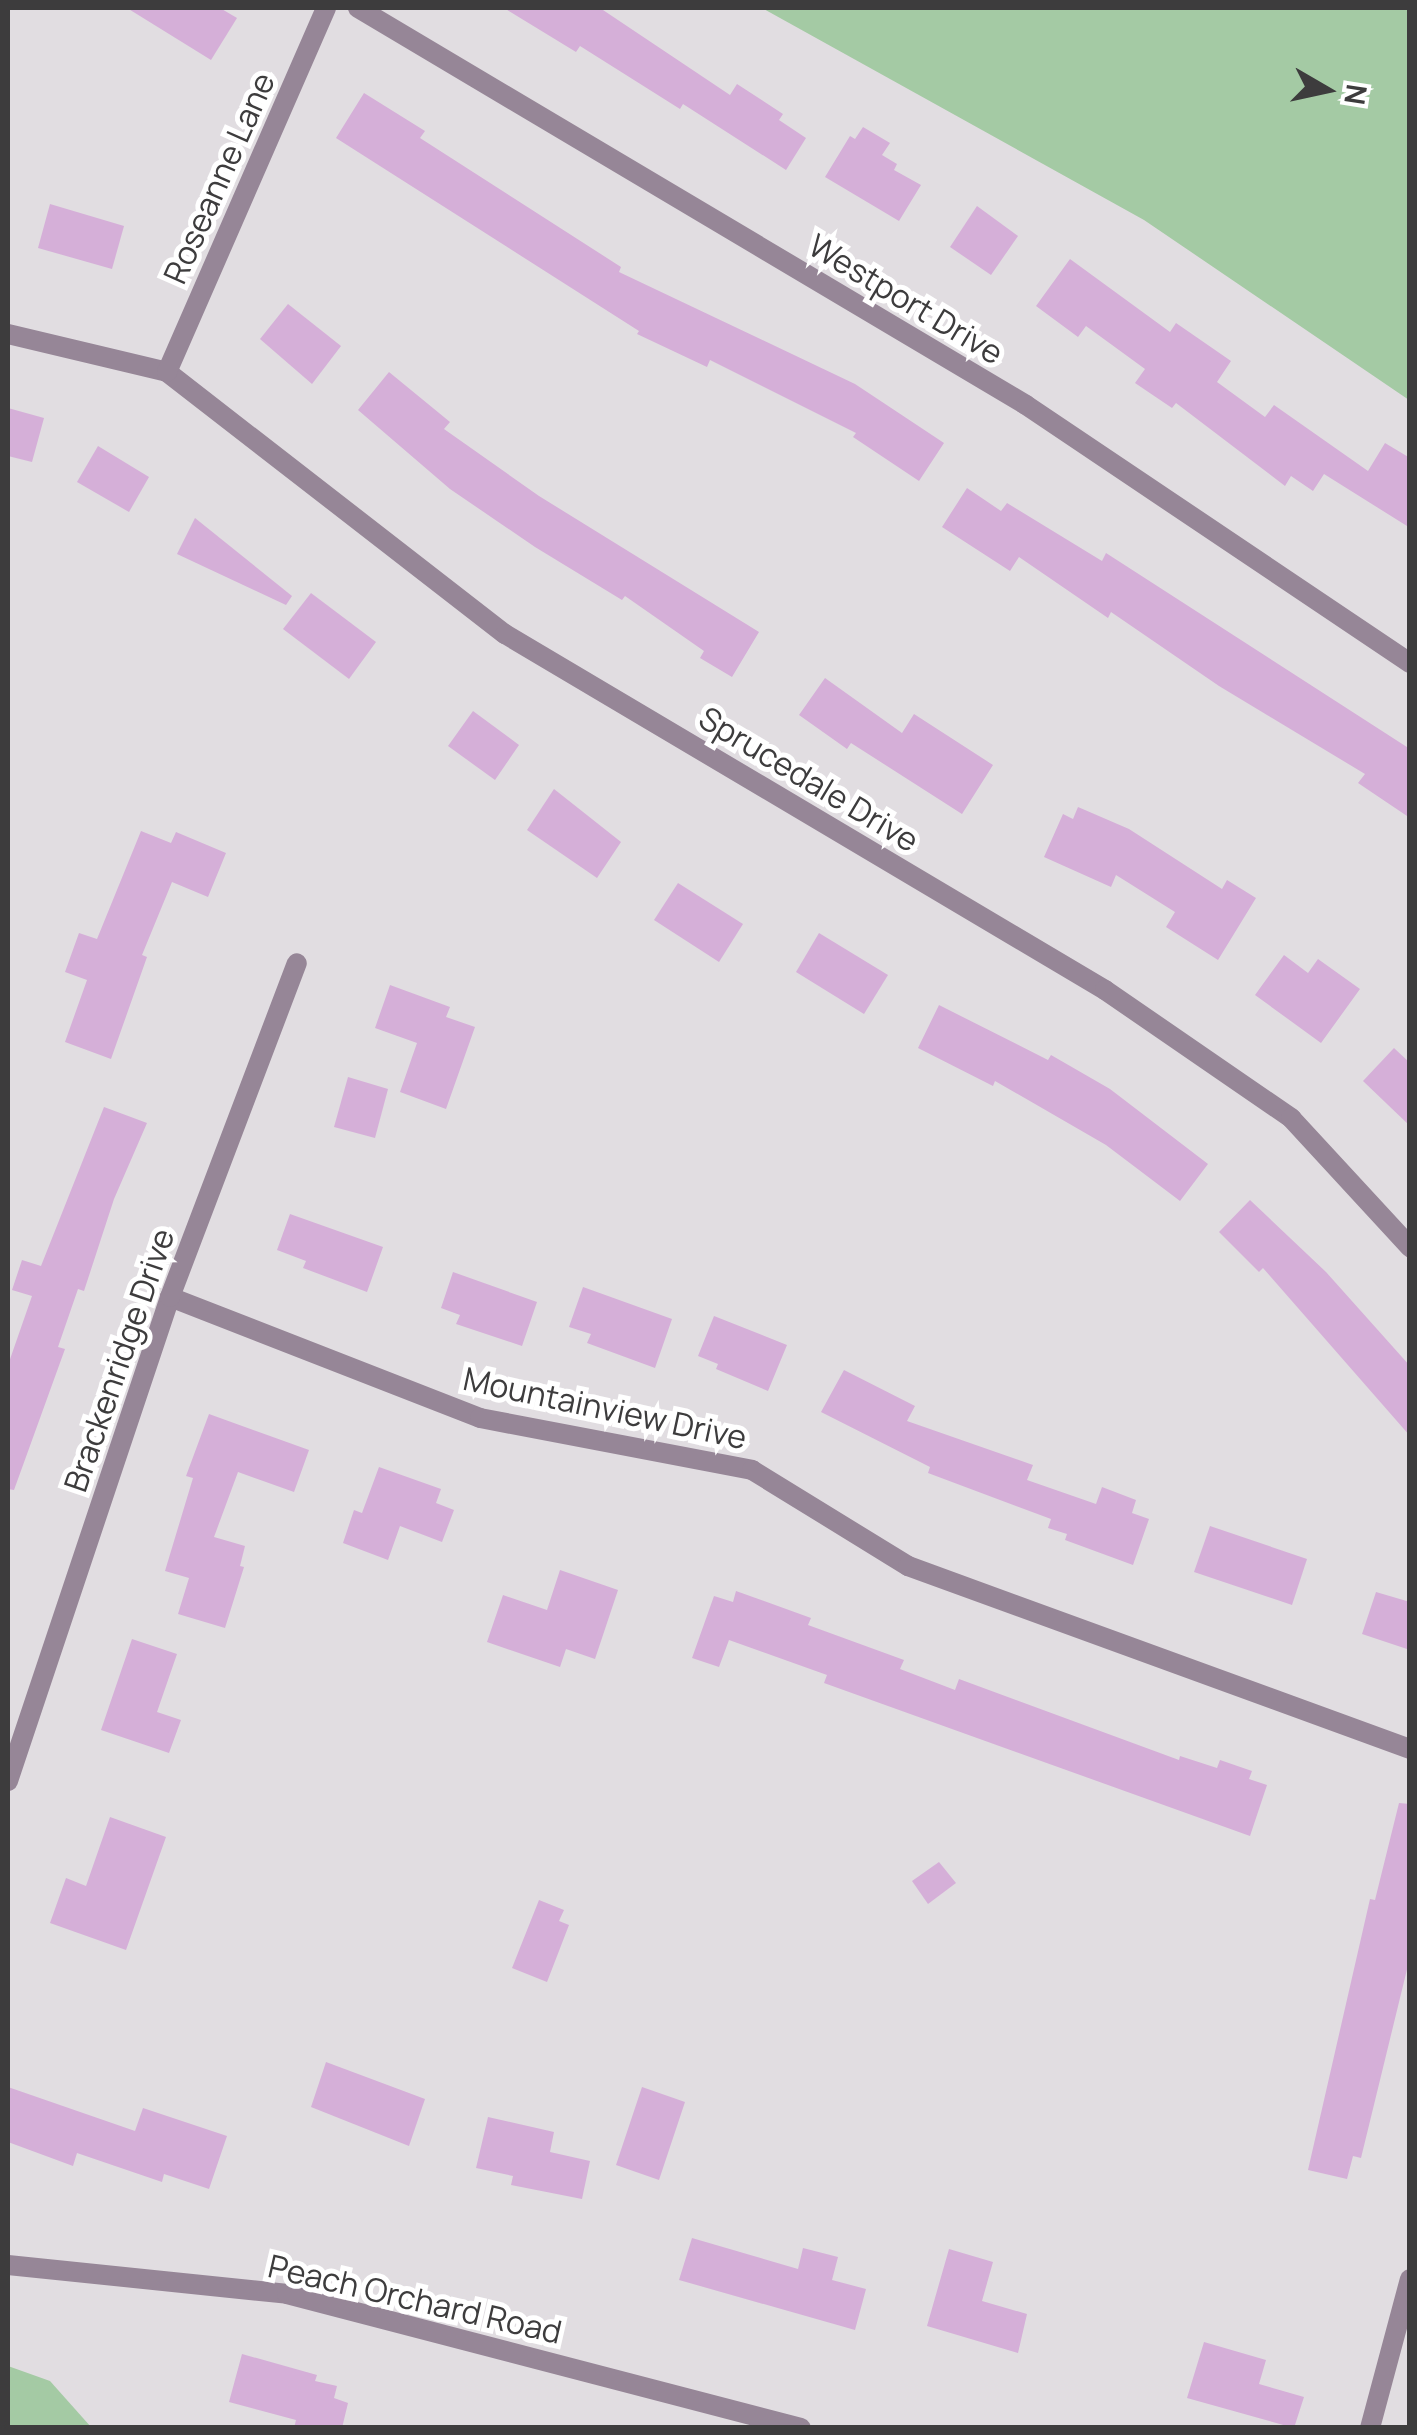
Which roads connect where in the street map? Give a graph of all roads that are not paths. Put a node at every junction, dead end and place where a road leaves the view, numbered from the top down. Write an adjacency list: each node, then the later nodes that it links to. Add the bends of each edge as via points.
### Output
1 (326, 8): 4 (street, Roseanne Lane)
2 (358, 8): 5 (street, Westport Drive, via 1026,405)
3 (8, 334): 4 (street)
4 (167, 372): 7 (street, Sprucedale Drive, via 505,634 1106,990 1291,1118)
5 (1410, 663)
6 (297, 963): 8 (street, Brackenridge Drive)
7 (1410, 1247)
8 (170, 1296): 9 (street, Mountainview Drive, via 480,1418 752,1470 908,1566); 10 (street, Brackenridge Drive)
9 (1410, 1749)
10 (8, 1781)
11 (8, 2265): 13 (street, Peach Orchard Road, via 287,2294)
12 (1410, 2280): 14 (street)
13 (801, 2428)
14 (1370, 2428)

